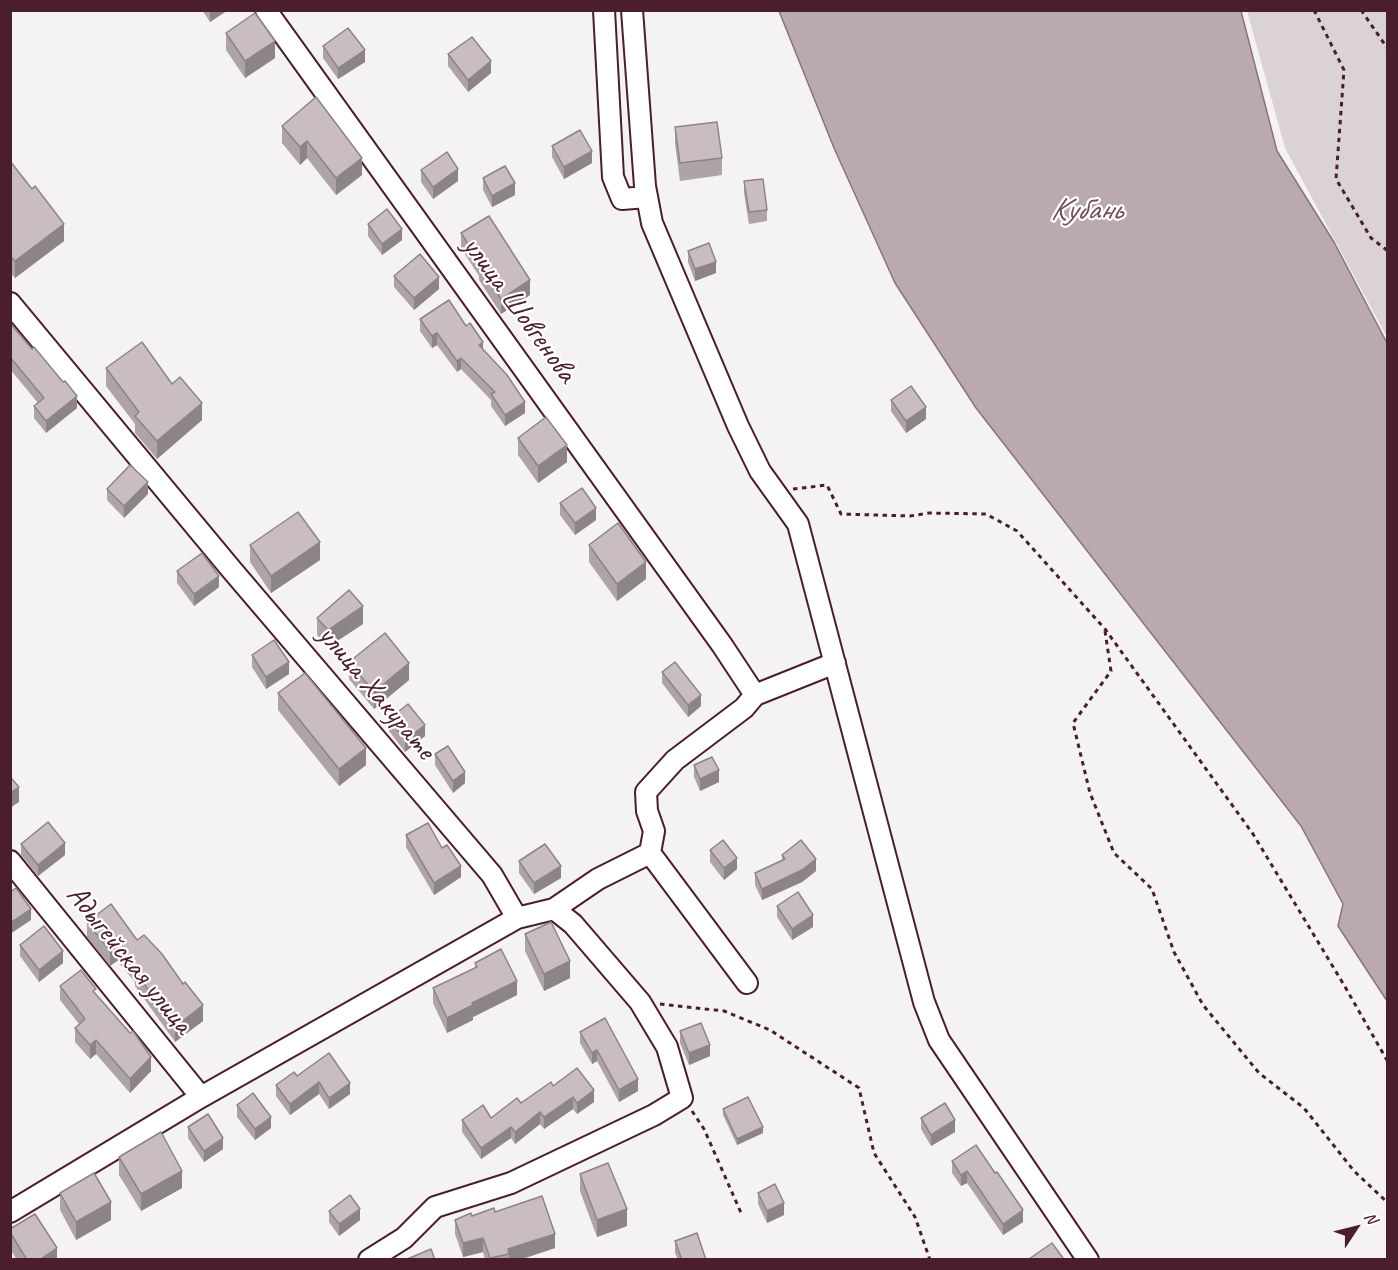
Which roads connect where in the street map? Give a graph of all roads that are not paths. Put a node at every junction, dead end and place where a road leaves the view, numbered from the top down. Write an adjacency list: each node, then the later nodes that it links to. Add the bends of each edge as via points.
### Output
1 (266, 10): 7 (street, улица Шовгенова)
2 (604, 10): 4 (street, via 613,177 622,199)
3 (632, 10): 4 (street)
4 (647, 197): 6 (street, via 652,223 738,426 760,471 798,524)
5 (10, 303): 11 (street, улица Хакурате, via 231,570 492,875)
6 (835, 663): 7 (street); 16 (street, via 924,1002 939,1040)
7 (754, 695): 8 (street, via 744,708 675,760 646,792 654,831)
8 (650, 853): 10 (street, via 597,879); 12 (street)
9 (10, 861): 13 (street, Адыгейская улица)
10 (554, 909): 11 (street); 15 (street, via 573,924 640,1002 666,1047 682,1098 511,1183 435,1207 404,1238)
11 (517, 918): 13 (street)
12 (747, 983)
13 (201, 1097): 14 (street)
14 (10, 1212)
15 (369, 1260)
16 (1088, 1260)

